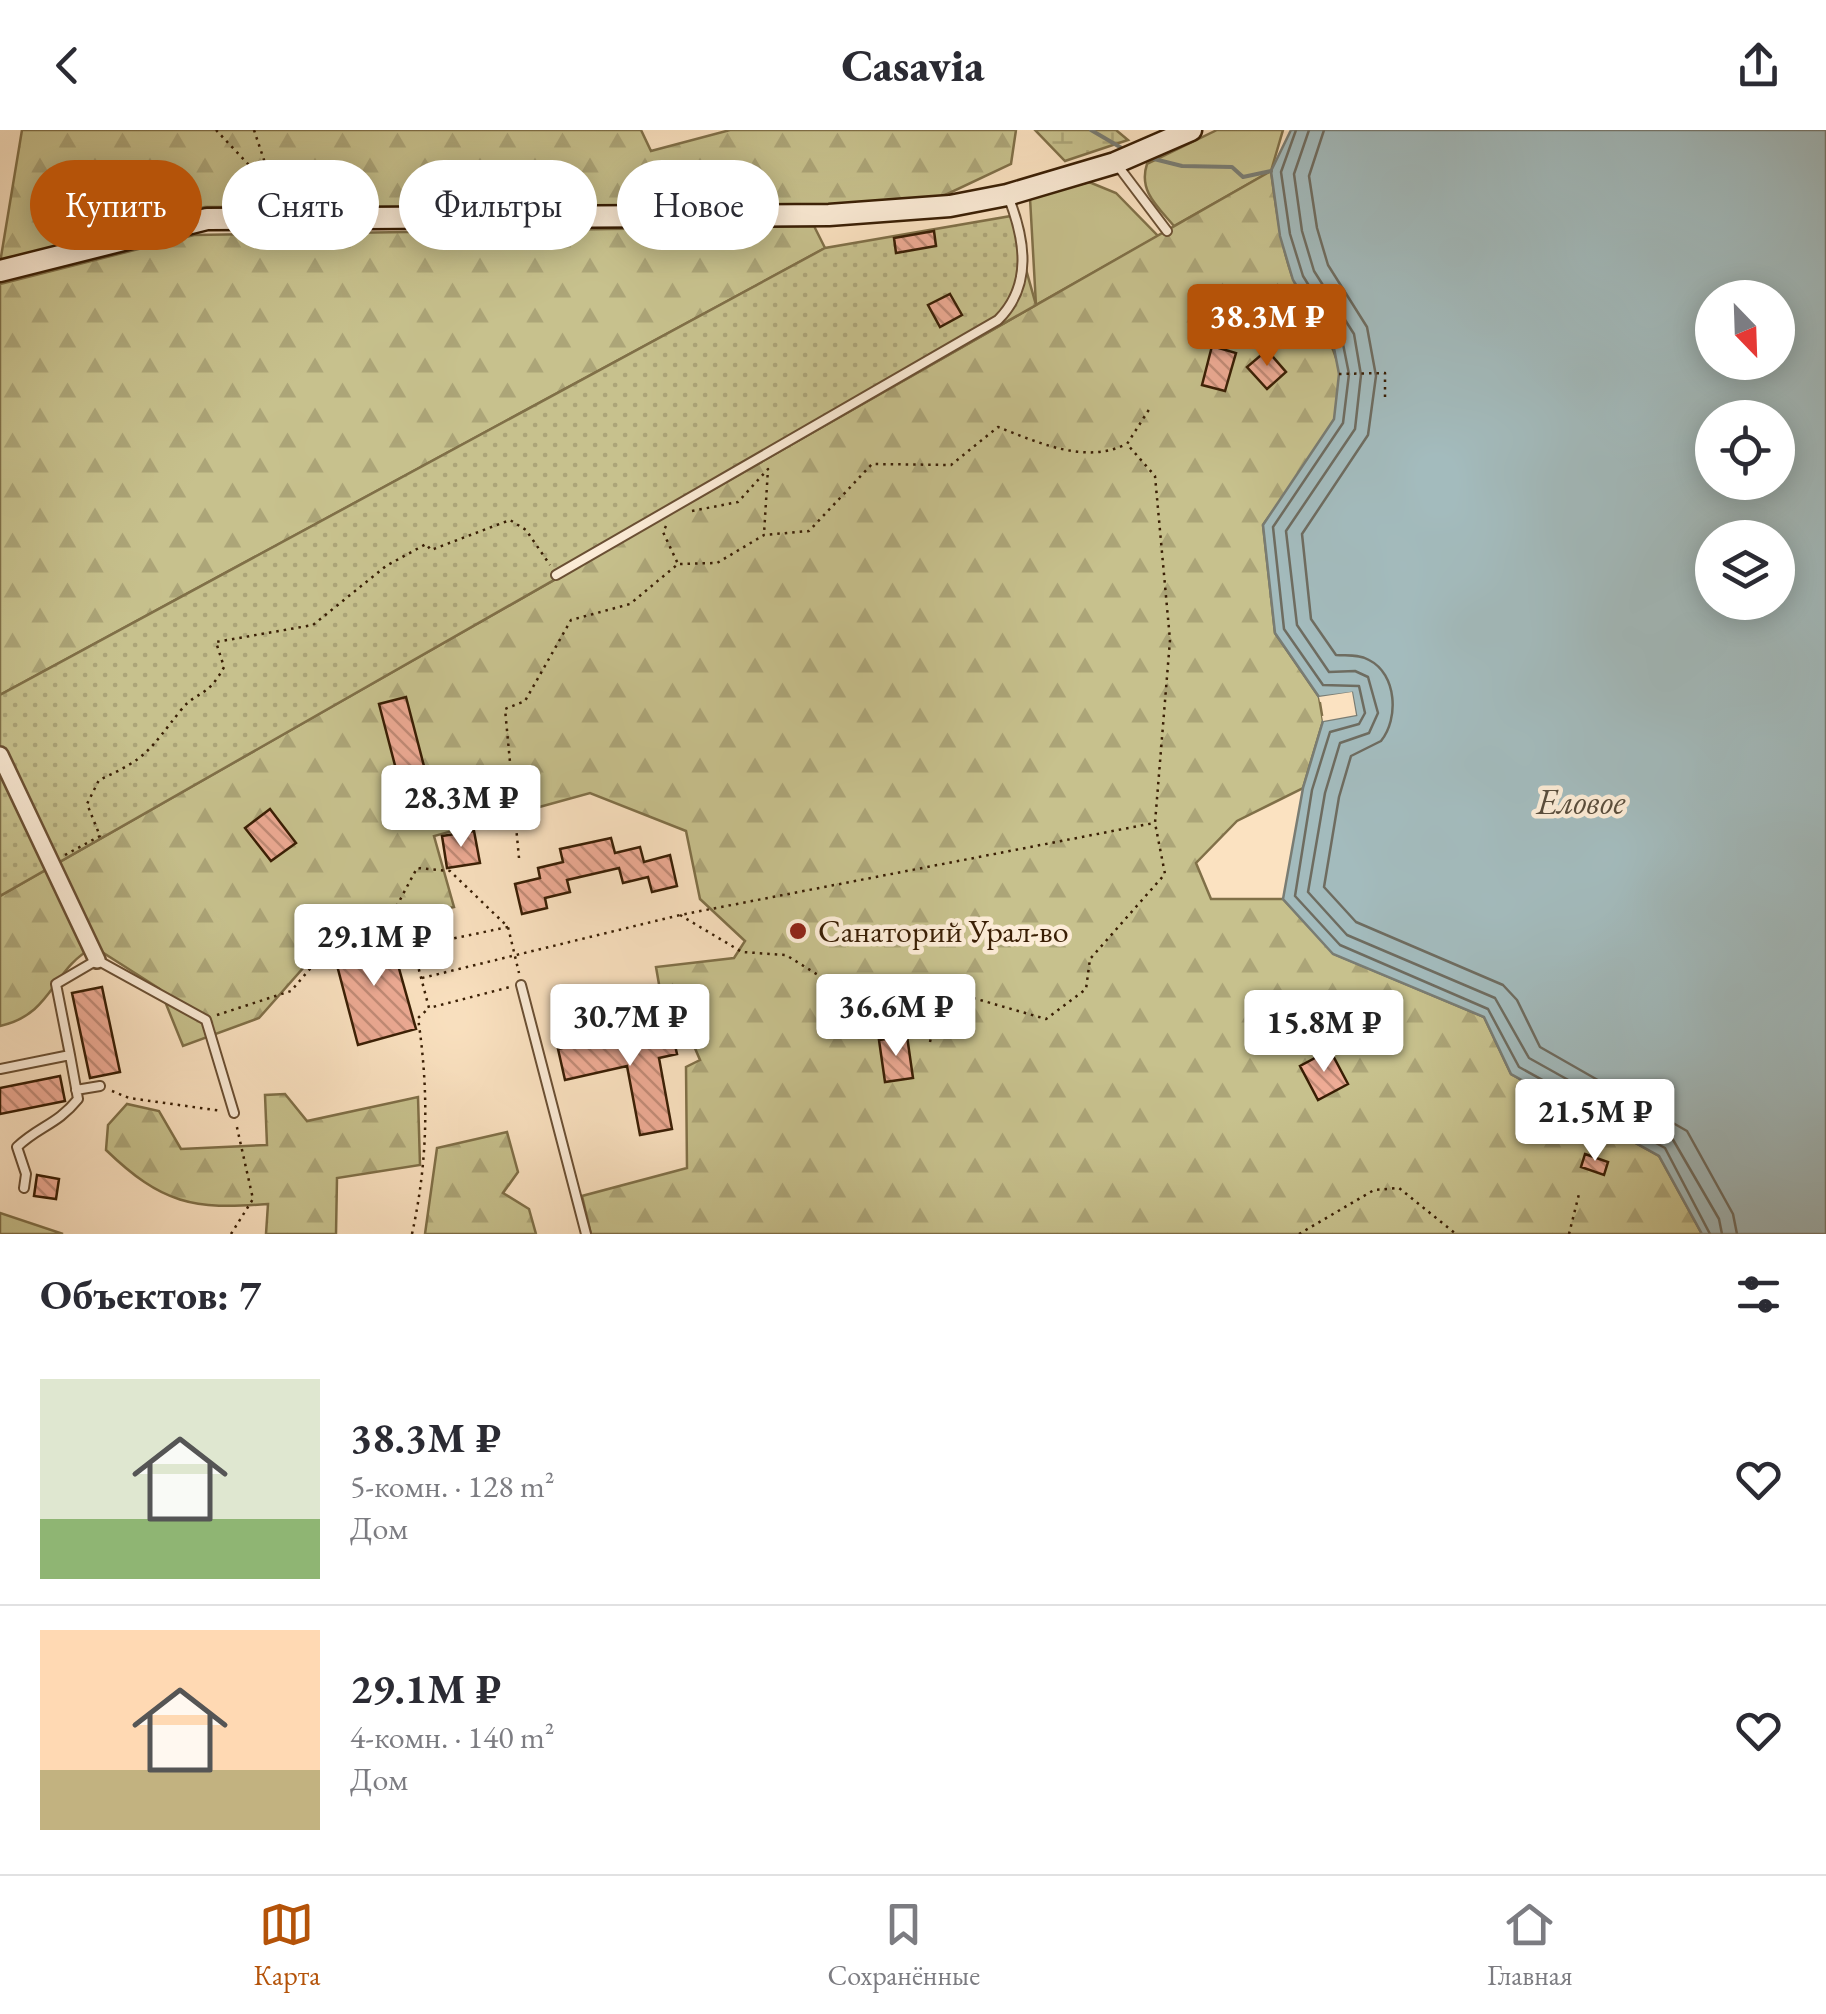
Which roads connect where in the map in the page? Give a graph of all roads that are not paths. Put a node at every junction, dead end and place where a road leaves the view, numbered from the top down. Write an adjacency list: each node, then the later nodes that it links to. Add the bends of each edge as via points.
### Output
1 (1191, 130): 2 (street)
2 (1115, 163): 3 (street); 4 (lane)
3 (1007, 195): 5 (street, via 829,215 206,219); 6 (lane, via 1024,263 1014,305 998,320)
4 (1167, 231)
5 (0, 271)
6 (556, 575)
7 (0, 754): 8 (street)
8 (97, 960): 10 (lane, via 56,984); 14 (lane, via 206,1020)
9 (521, 984): 16 (lane)
10 (70, 1056): 11 (lane); 13 (lane)
11 (0, 1069)
12 (100, 1086): 13 (lane)
13 (76, 1090): 15 (lane, via 78,1098 62,1120 17,1147)
14 (234, 1113)
15 (24, 1188)
16 (586, 1234)

